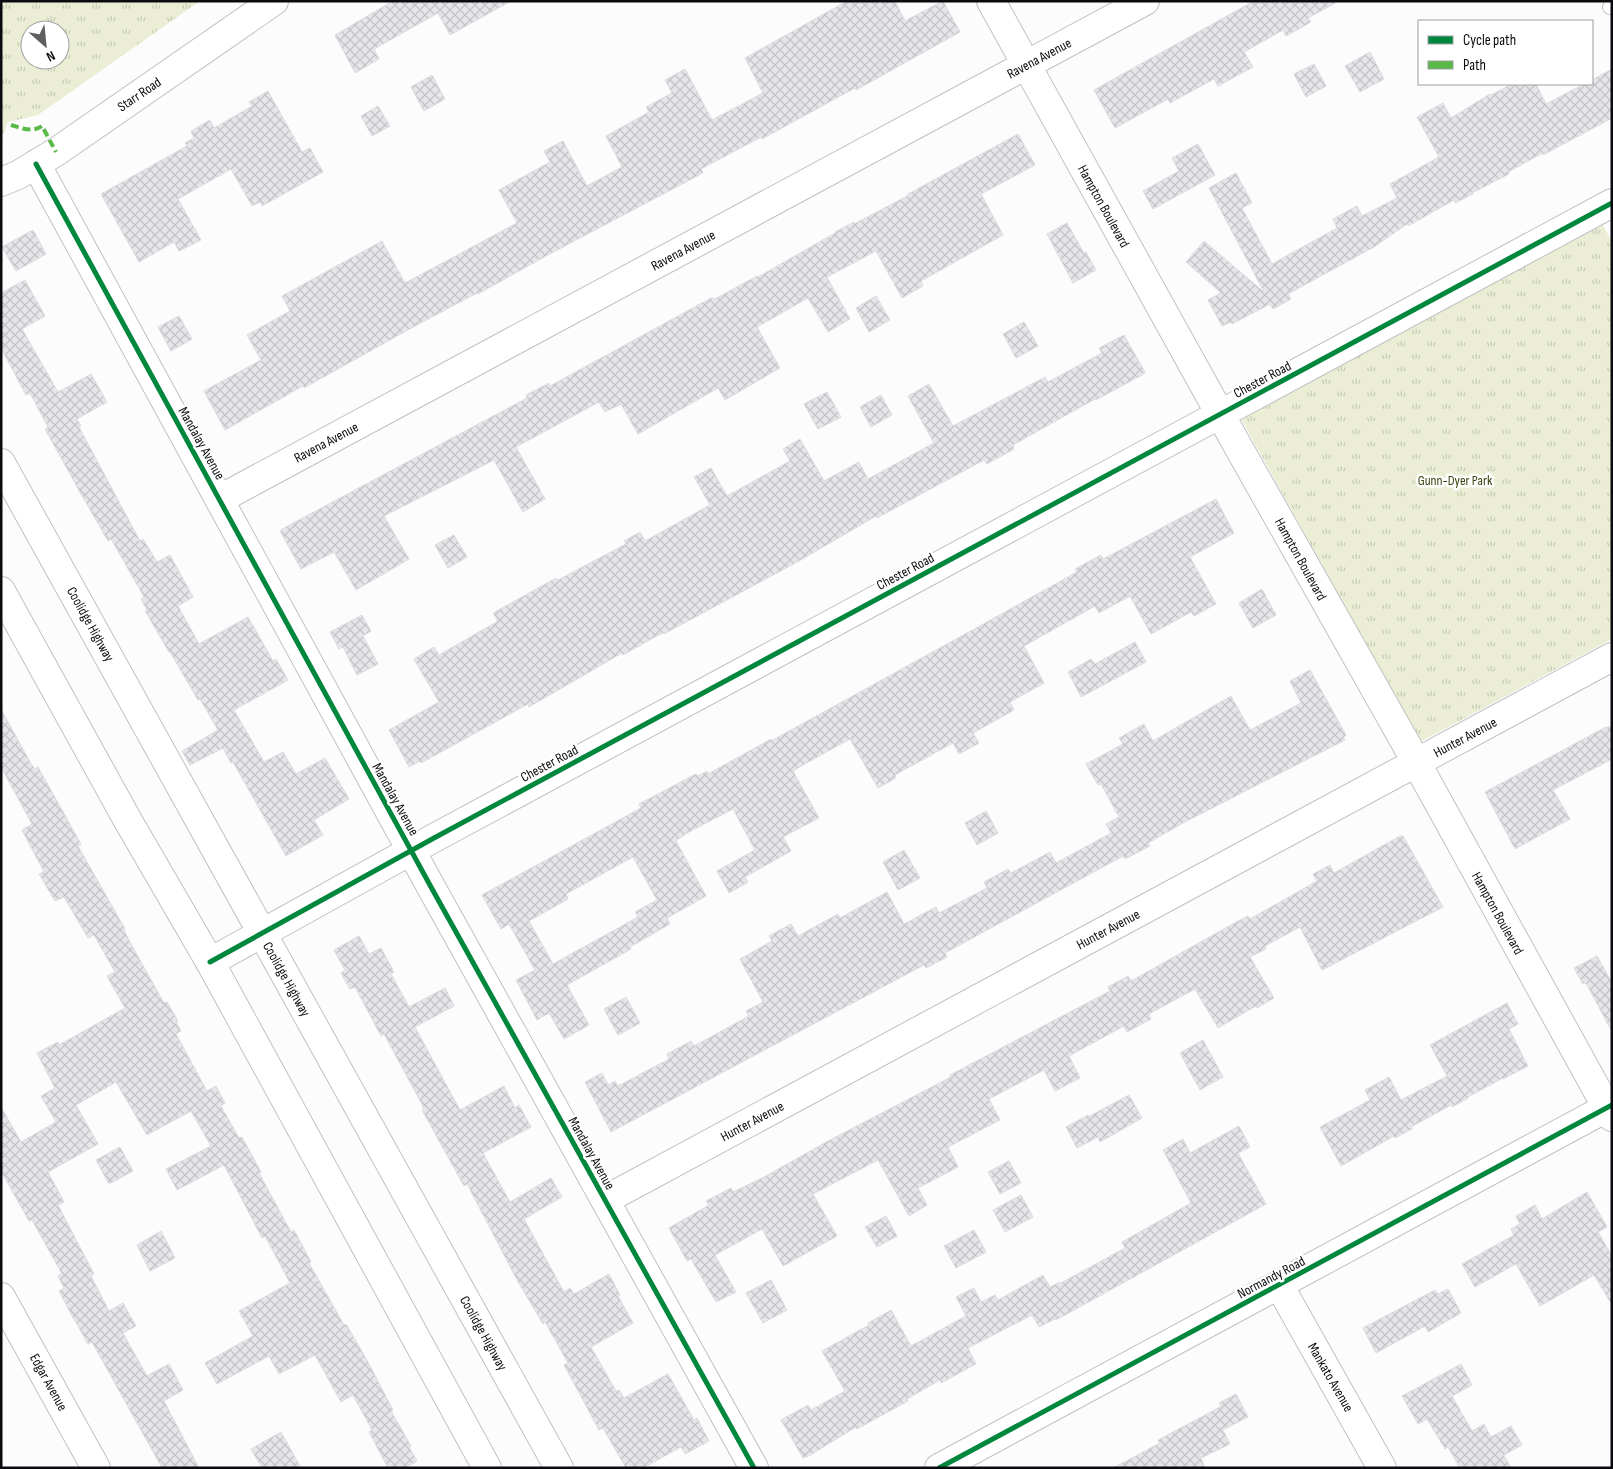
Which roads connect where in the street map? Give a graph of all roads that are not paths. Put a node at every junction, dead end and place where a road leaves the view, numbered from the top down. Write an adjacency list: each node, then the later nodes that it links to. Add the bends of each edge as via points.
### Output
1 (274, 1): 5 (street, Starr Road)
2 (991, 1): 4 (street, Hampton Boulevard)
3 (1145, 1): 4 (street, Ravena Avenue)
4 (1026, 65): 8 (street, Hampton Boulevard); 10 (street, Ravena Avenue)
5 (36, 164): 6 (street, Starr Road); 10 (street, Mandalay Avenue)
6 (1, 182)
7 (1612, 203): 8 (street, Chester Road)
8 (1220, 414): 13 (street, Hampton Boulevard); 14 (street, Chester Road)
9 (1, 463): 15 (street, Coolidge Highway)
10 (220, 499): 14 (street, Mandalay Avenue)
11 (1, 591): 16 (street)
12 (1612, 657): 13 (street, Hunter Avenue)
13 (1416, 763): 17 (street, Hampton Boulevard, via 1581,1064); 18 (street, Hunter Avenue)
14 (412, 851): 15 (street, Chester Road); 18 (street, Mandalay Avenue)
15 (262, 933): 16 (street, Chester Road); 24 (street, Coolidge Highway)
16 (210, 962): 23 (street)
17 (1610, 1110): 19 (street, Normandy Road)
18 (605, 1200): 25 (street, Mandalay Avenue)
19 (1279, 1285): 21 (street, Normandy Road); 26 (street, Mankato Avenue)
20 (1, 1297): 22 (street, Edgar Avenue)
21 (951, 1465)
22 (96, 1468)
23 (487, 1468)
24 (559, 1468)
25 (754, 1468)
26 (1382, 1468)

